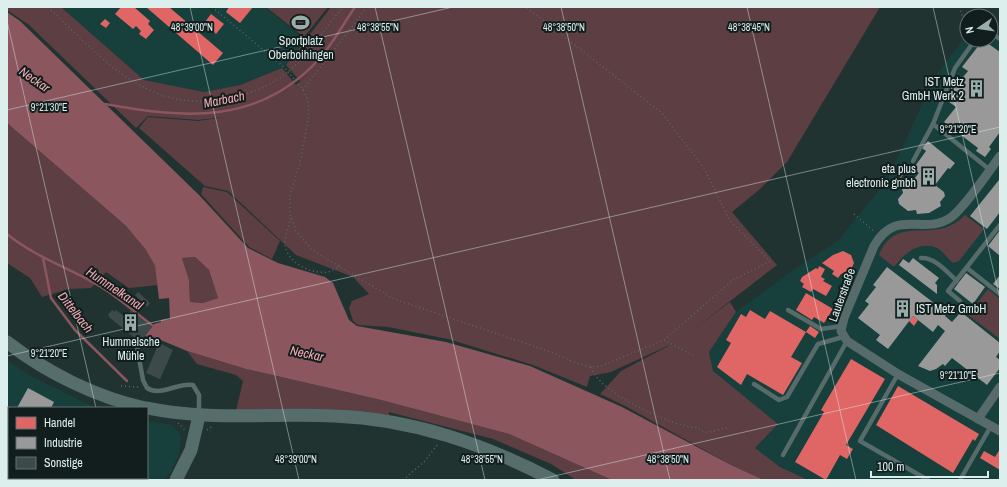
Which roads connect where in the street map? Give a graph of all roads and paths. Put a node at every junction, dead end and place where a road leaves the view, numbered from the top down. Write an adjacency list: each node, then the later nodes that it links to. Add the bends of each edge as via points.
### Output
1 (48, 7): 7 (path, via 120,73 144,89 170,97 194,102 219,101 246,94)
2 (212, 7): 7 (path)
3 (344, 7): 7 (path)
4 (366, 7): 8 (path)
5 (526, 7): 26 (path, via 662,113 704,168 730,221 770,262 734,280)
6 (969, 48): 9 (lane, via 955,68)
7 (288, 72): 8 (path)
8 (304, 90): 14 (path, via 309,113 301,158 290,196)
9 (933, 124): 11 (lane); 12 (lane)
10 (1000, 156): 12 (street)
11 (913, 161)
12 (990, 170): 16 (street, via 950,218 936,223 891,227)
13 (854, 214): 16 (path)
14 (291, 217): 18 (path, via 296,231 312,250); 18 (path, via 285,242 287,252 298,264 320,272 331,271)
15 (1000, 225): 19 (lane)
16 (880, 236): 24 (street, Lauterstraße)
17 (921, 258): 20 (lane, via 934,261)
18 (340, 266): 30 (path, via 394,299)
19 (967, 268): 20 (lane); 21 (lane)
20 (957, 281): 22 (lane, via 948,291)
21 (1000, 294)
22 (960, 301)
23 (788, 310): 24 (lane, via 821,329)
24 (842, 326): 25 (street, Lauterstraße)
25 (845, 339): 31 (street); 32 (lane, via 818,344 787,397 780,400); 46 (lane)
26 (664, 340): 29 (path); 30 (path, via 601,366)
27 (7, 342): 36 (street, via 35,362 72,382)
28 (137, 347): 35 (lane)
29 (694, 356)
30 (591, 367): 42 (path, via 593,374 603,385 650,412 705,432)
31 (898, 374): 39 (street); 50 (lane, via 860,440)
32 (754, 384)
33 (121, 386): 35 (path)
34 (1000, 387): 39 (street)
35 (147, 388): 38 (lane, via 159,391 193,385 199,396)
36 (143, 407)
37 (148, 408): 38 (street)
38 (199, 416): 45 (street, via 351,417 390,421); 47 (street, via 191,450)
39 (978, 419): 41 (street)
40 (214, 426): 44 (path, via 208,428)
41 (991, 426): 43 (street); 51 (lane)
42 (727, 428)
43 (1000, 431)
44 (205, 434)
45 (444, 434): 48 (path, via 433,452); 49 (street, via 490,450)
46 (783, 455)
47 (176, 480)
48 (403, 480)
49 (554, 480)
50 (928, 480)
51 (960, 480)

